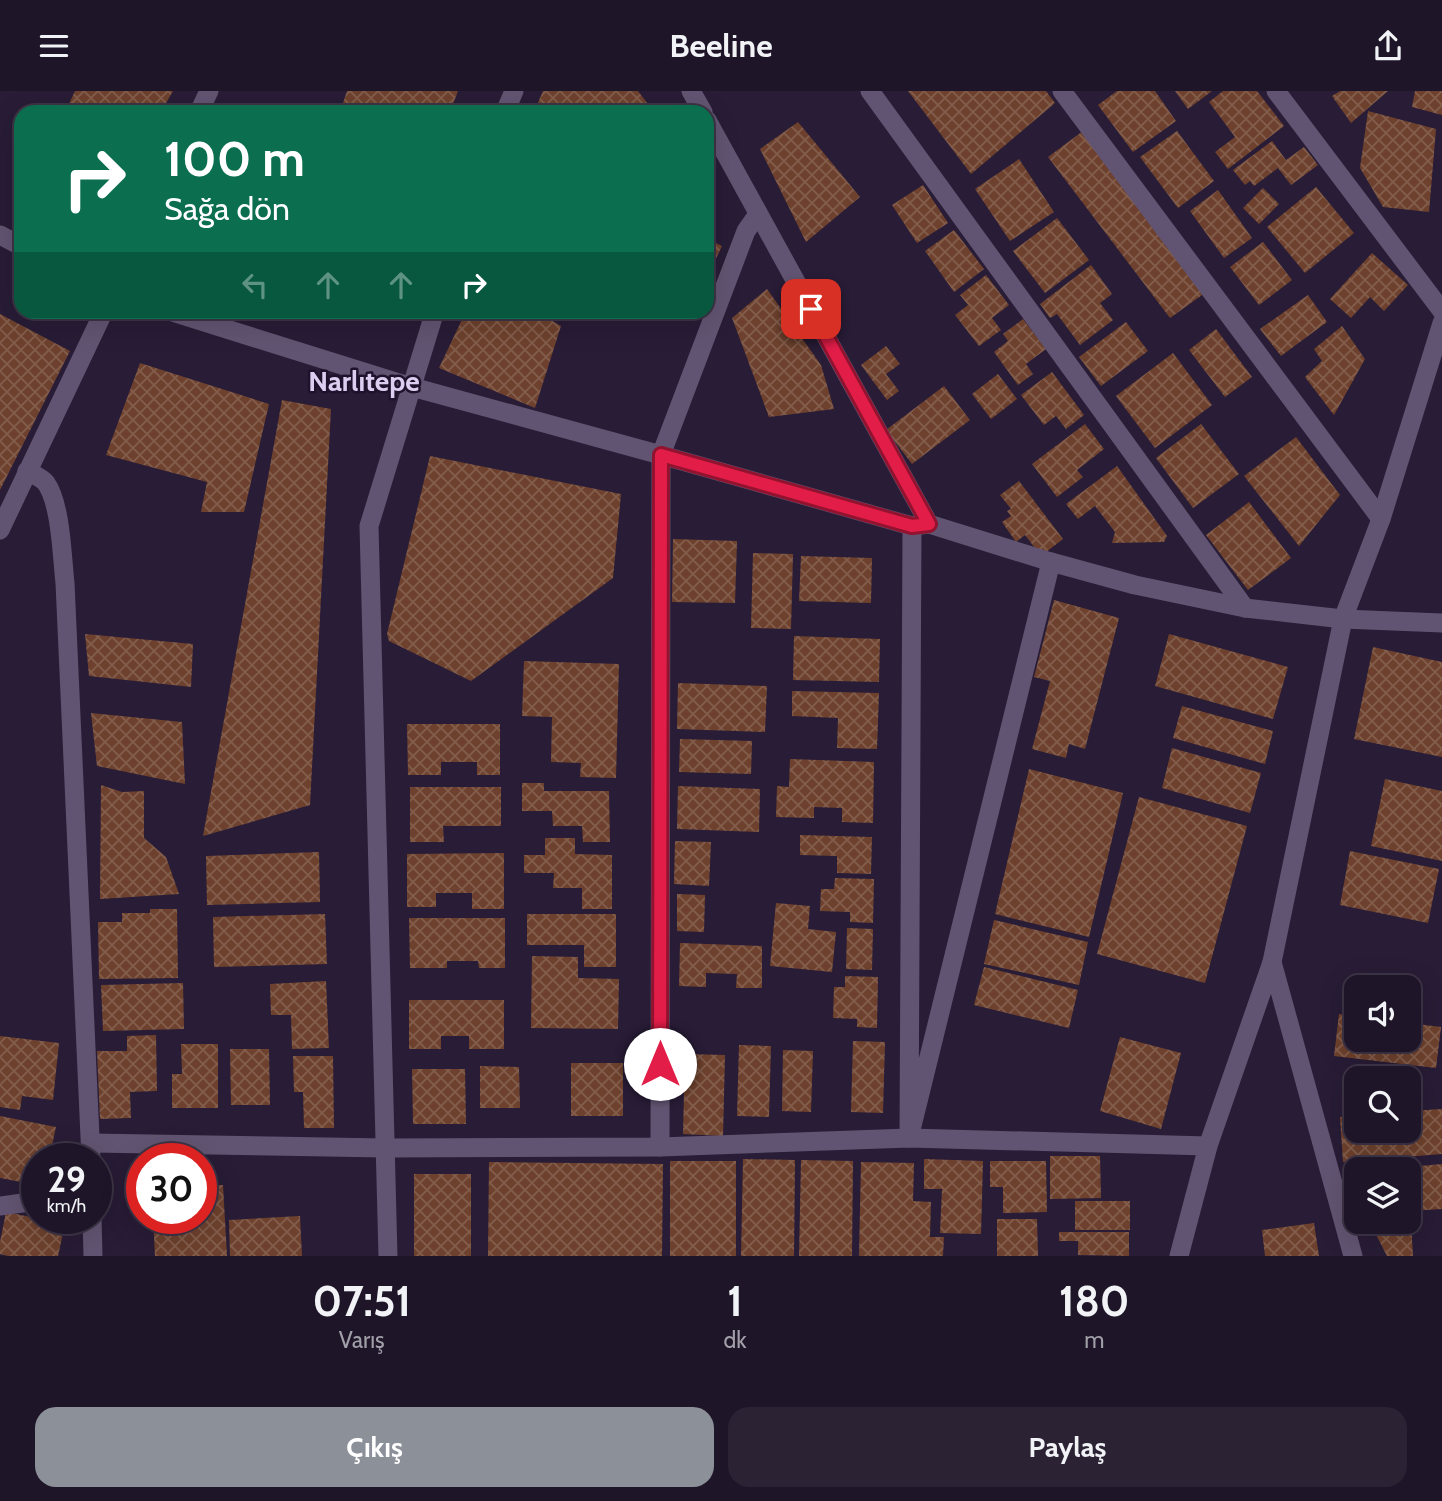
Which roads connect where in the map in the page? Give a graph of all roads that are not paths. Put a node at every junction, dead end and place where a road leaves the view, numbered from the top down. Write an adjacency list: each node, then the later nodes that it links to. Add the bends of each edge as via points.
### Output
1 (870, 91): 20 (street)
2 (1062, 91): 16 (street)
3 (1276, 91): 6 (street)
4 (714, 133): 5 (street)
5 (758, 214): 7 (street, via 746,231); 17 (street)
6 (1442, 311)
7 (714, 315)
8 (100, 319): 15 (street)
9 (195, 319): 13 (street)
10 (433, 319): 13 (street)
11 (713, 319): 14 (street)
12 (1442, 324): 16 (street)
13 (412, 387): 14 (street); 28 (street, via 369,526)
14 (661, 455): 17 (street); 27 (street)
15 (27, 471): 18 (street); 25 (street, via 45,481 53,496 65,583)
16 (1381, 519): 21 (street)
17 (920, 525): 19 (street); 24 (street)
18 (0, 530)
19 (1051, 562): 20 (street); 24 (street)
20 (1245, 608): 21 (street)
21 (1343, 619): 22 (street); 23 (street)
22 (1442, 623)
23 (1272, 962): 26 (street); 36 (street)
24 (909, 1138): 26 (street); 27 (street)
25 (91, 1143)
26 (1208, 1146): 35 (street)
27 (660, 1147): 28 (street)
28 (385, 1148): 29 (street); 34 (street)
29 (112, 1151)
30 (21, 1203): 31 (street)
31 (0, 1206)
32 (92, 1234): 33 (street)
33 (93, 1256)
34 (388, 1256)
35 (1179, 1256)
36 (1353, 1256)

